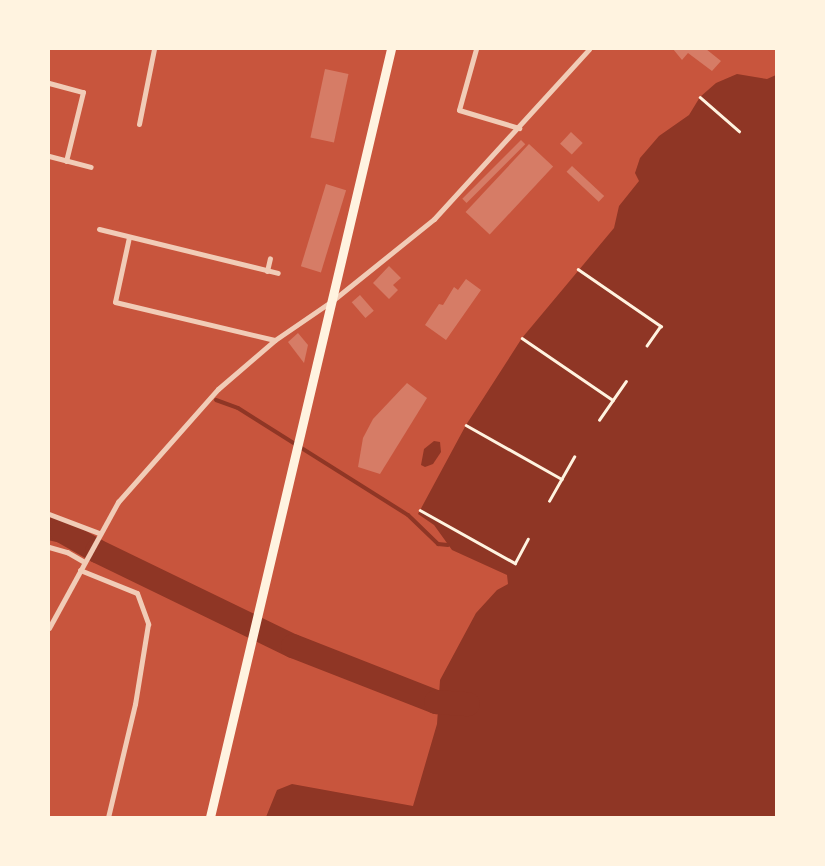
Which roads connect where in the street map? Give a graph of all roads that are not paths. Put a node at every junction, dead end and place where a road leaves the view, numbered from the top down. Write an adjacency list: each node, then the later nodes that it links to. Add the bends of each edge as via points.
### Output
1 (154, 49): 6 (street)
2 (391, 49): 16 (main road)
3 (476, 49): 7 (street, via 459,110)
4 (589, 49): 7 (street)
5 (49, 83): 9 (street, via 83,92)
6 (139, 124)
7 (519, 128): 16 (street, via 434,219)
8 (49, 156): 9 (street)
9 (66, 161): 10 (street)
10 (91, 167)
11 (99, 229): 12 (street)
12 (128, 236): 14 (street); 17 (street, via 115,302)
13 (270, 258): 14 (street)
14 (267, 271): 15 (street)
15 (278, 273)
16 (332, 301): 17 (street); 25 (main road)
17 (275, 340): 19 (street, via 200,409 118,502)
18 (49, 514): 19 (street)
19 (98, 535): 21 (street)
20 (49, 547): 21 (street)
21 (85, 560): 22 (street)
22 (80, 570): 23 (street); 24 (street, via 137,594 148,624 135,704)
23 (49, 628)
24 (108, 817)
25 (210, 817)

